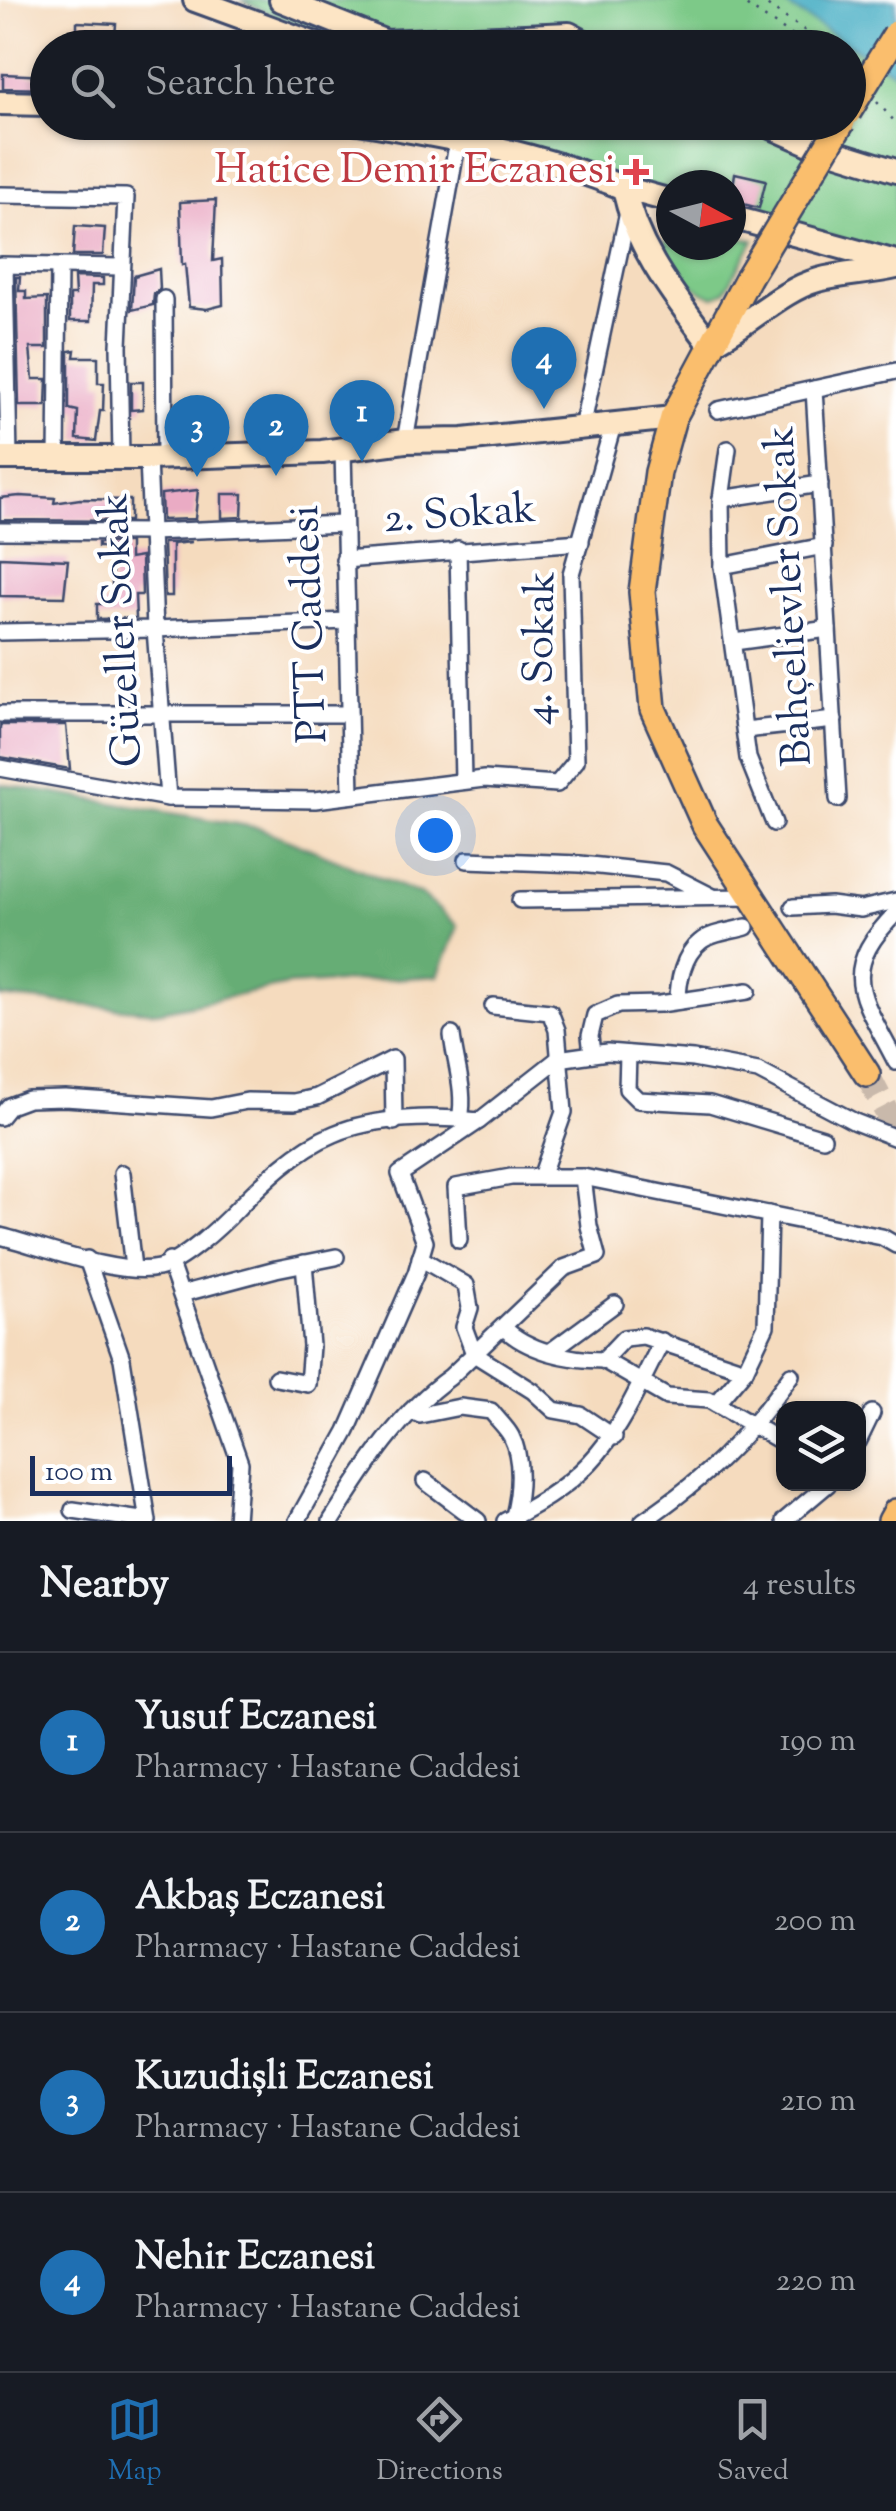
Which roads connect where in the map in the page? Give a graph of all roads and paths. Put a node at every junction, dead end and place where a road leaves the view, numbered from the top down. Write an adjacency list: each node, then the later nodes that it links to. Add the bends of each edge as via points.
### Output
1 (194, 0): 5 (street)
2 (281, 0): 6 (street)
3 (738, 0): 7 (path)
4 (759, 0): 8 (path)
5 (276, 30)
6 (356, 30)
7 (784, 30)
8 (804, 30)
9 (896, 34): 10 (main road, bridge)
10 (866, 83)
11 (0, 103): 12 (street)
12 (30, 104)
13 (458, 140): 34 (street)
14 (466, 140): 19 (street, via 571,166)
15 (801, 140): 17 (street)
16 (831, 140): 27 (main road, bridge)
17 (896, 171)
18 (0, 194): 25 (street, via 126,196)
19 (626, 200): 20 (street); 27 (street, via 656,272); 33 (street)
20 (656, 201)
21 (746, 221): 22 (street)
22 (896, 264): 27 (street, via 816,280)
23 (2, 265): 24 (street); 39 (street)
24 (59, 267): 25 (street); 37 (street)
25 (122, 267): 40 (street)
26 (164, 299): 38 (street, Güzeller Sokak)
27 (710, 344): 31 (main road)
28 (896, 371): 29 (street)
29 (814, 389): 30 (street); 41 (street, Bahçelievler Sokak)
30 (718, 410)
31 (673, 418): 32 (street); 69 (main road, via 658,472 642,592 653,709 705,826)
32 (613, 424): 33 (street); 46 (street, 4. Sokak)
33 (582, 428): 34 (street)
34 (404, 441): 36 (street)
35 (728, 449): 42 (street)
36 (343, 450): 38 (street); 43 (street, PTT Caddesi)
37 (57, 457): 39 (street); 40 (street)
38 (157, 457): 40 (street); 45 (street, Güzeller Sokak)
39 (5, 458)
40 (121, 458)
41 (820, 484): 42 (street); 47 (street, Bahçelievler Sokak)
42 (721, 499): 50 (street)
43 (342, 524): 45 (street); 49 (street, PTT Caddesi)
44 (0, 532): 45 (street)
45 (151, 532): 53 (street, Güzeller Sokak)
46 (581, 542): 48 (street, 2. Sokak); 62 (street, 4. Sokak, via 571,574 576,760 557,784)
47 (824, 546): 50 (street); 52 (street, Bahçelievler Sokak)
48 (458, 549): 49 (street, 2. Sokak); 62 (street)
49 (344, 560): 51 (street, PTT Caddesi)
50 (722, 566): 55 (street)
51 (347, 621): 53 (street); 57 (street, PTT Caddesi)
52 (828, 629): 55 (street); 59 (street, Bahçelievler Sokak)
53 (154, 630): 54 (street); 58 (street, Güzeller Sokak)
54 (0, 632)
55 (734, 642): 60 (street)
56 (0, 714): 58 (street)
57 (349, 714): 58 (street); 63 (street, PTT Caddesi)
58 (162, 716): 64 (street, Güzeller Sokak)
59 (834, 720): 60 (street); 65 (street, Bahçelievler Sokak)
60 (745, 730): 66 (street, via 748,758)
61 (0, 768): 64 (street, 4. Sokak)
62 (463, 782): 63 (street, 4. Sokak)
63 (351, 795): 64 (street, 4. Sokak)
64 (168, 798)
65 (838, 800)
66 (774, 822)
67 (467, 860): 68 (street, via 666,873)
68 (713, 897): 69 (street); 70 (street)
69 (752, 897): 83 (main road)
70 (520, 900)
71 (896, 901): 72 (street, via 860,909)
72 (793, 907)
73 (896, 913): 82 (street, via 874,936 859,982)
74 (746, 928): 76 (street, via 700,940 683,970)
75 (748, 991): 76 (street)
76 (678, 1000): 79 (street, via 618,1005 595,1016)
77 (493, 1006): 81 (street, via 550,1012)
78 (452, 1035): 85 (street, via 464,1099)
79 (592, 1054): 80 (street); 81 (street)
80 (628, 1054): 88 (street, via 626,1089 638,1100 710,1104); 89 (street, via 758,1071)
81 (558, 1059): 86 (street); 92 (street, via 564,1112)
82 (896, 1062)
83 (867, 1074)
84 (0, 1117): 87 (street, via 28,1098 211,1108 294,1102 393,1058)
85 (460, 1119): 86 (street); 87 (street)
86 (479, 1121): 98 (street, via 400,1174 424,1242)
87 (394, 1122): 100 (street, via 336,1133 305,1149 213,1234)
88 (823, 1138)
89 (896, 1138)
90 (122, 1173): 102 (street)
91 (583, 1176): 92 (street); 93 (street); 105 (street, via 597,1256 564,1268)
92 (542, 1177): 95 (street, via 456,1187)
93 (769, 1214): 96 (street); 110 (street, via 766,1326)
94 (0, 1236): 99 (street)
95 (458, 1240)
96 (896, 1244)
97 (336, 1257): 101 (street)
98 (420, 1258): 108 (street, via 466,1285 470,1308 464,1326); 127 (street, via 347,1431)
99 (87, 1259): 102 (street); 123 (street, via 122,1359 148,1521)
100 (170, 1261): 102 (street); 103 (street)
101 (304, 1263): 103 (street); 112 (street, via 308,1384)
102 (133, 1268)
103 (181, 1294): 126 (street, via 240,1463)
104 (616, 1304): 107 (street)
105 (503, 1327): 107 (street, via 518,1342); 108 (street)
106 (662, 1341): 109 (street, via 624,1338); 110 (street); 113 (street)
107 (551, 1351): 109 (street)
108 (474, 1354): 115 (street); 119 (street, via 554,1410 580,1415)
109 (603, 1360): 113 (street)
110 (745, 1370): 114 (street)
111 (791, 1376): 118 (street)
112 (276, 1378)
113 (641, 1383): 114 (street, via 667,1397); 119 (street)
114 (716, 1404): 118 (street)
115 (411, 1410): 125 (street, via 491,1411 512,1437 518,1468); 128 (street)
116 (872, 1413): 117 (street)
117 (866, 1425)
118 (755, 1426): 120 (street); 130 (street, via 682,1495)
119 (614, 1437): 125 (street, via 588,1468)
120 (776, 1438)
121 (425, 1480): 129 (street)
122 (820, 1491): 131 (street)
123 (72, 1510)
124 (896, 1512): 132 (main road)
125 (510, 1519)
126 (236, 1521)
127 (298, 1521)
128 (330, 1521)
129 (478, 1521)
130 (643, 1521)
131 (784, 1521)
132 (891, 1521)

